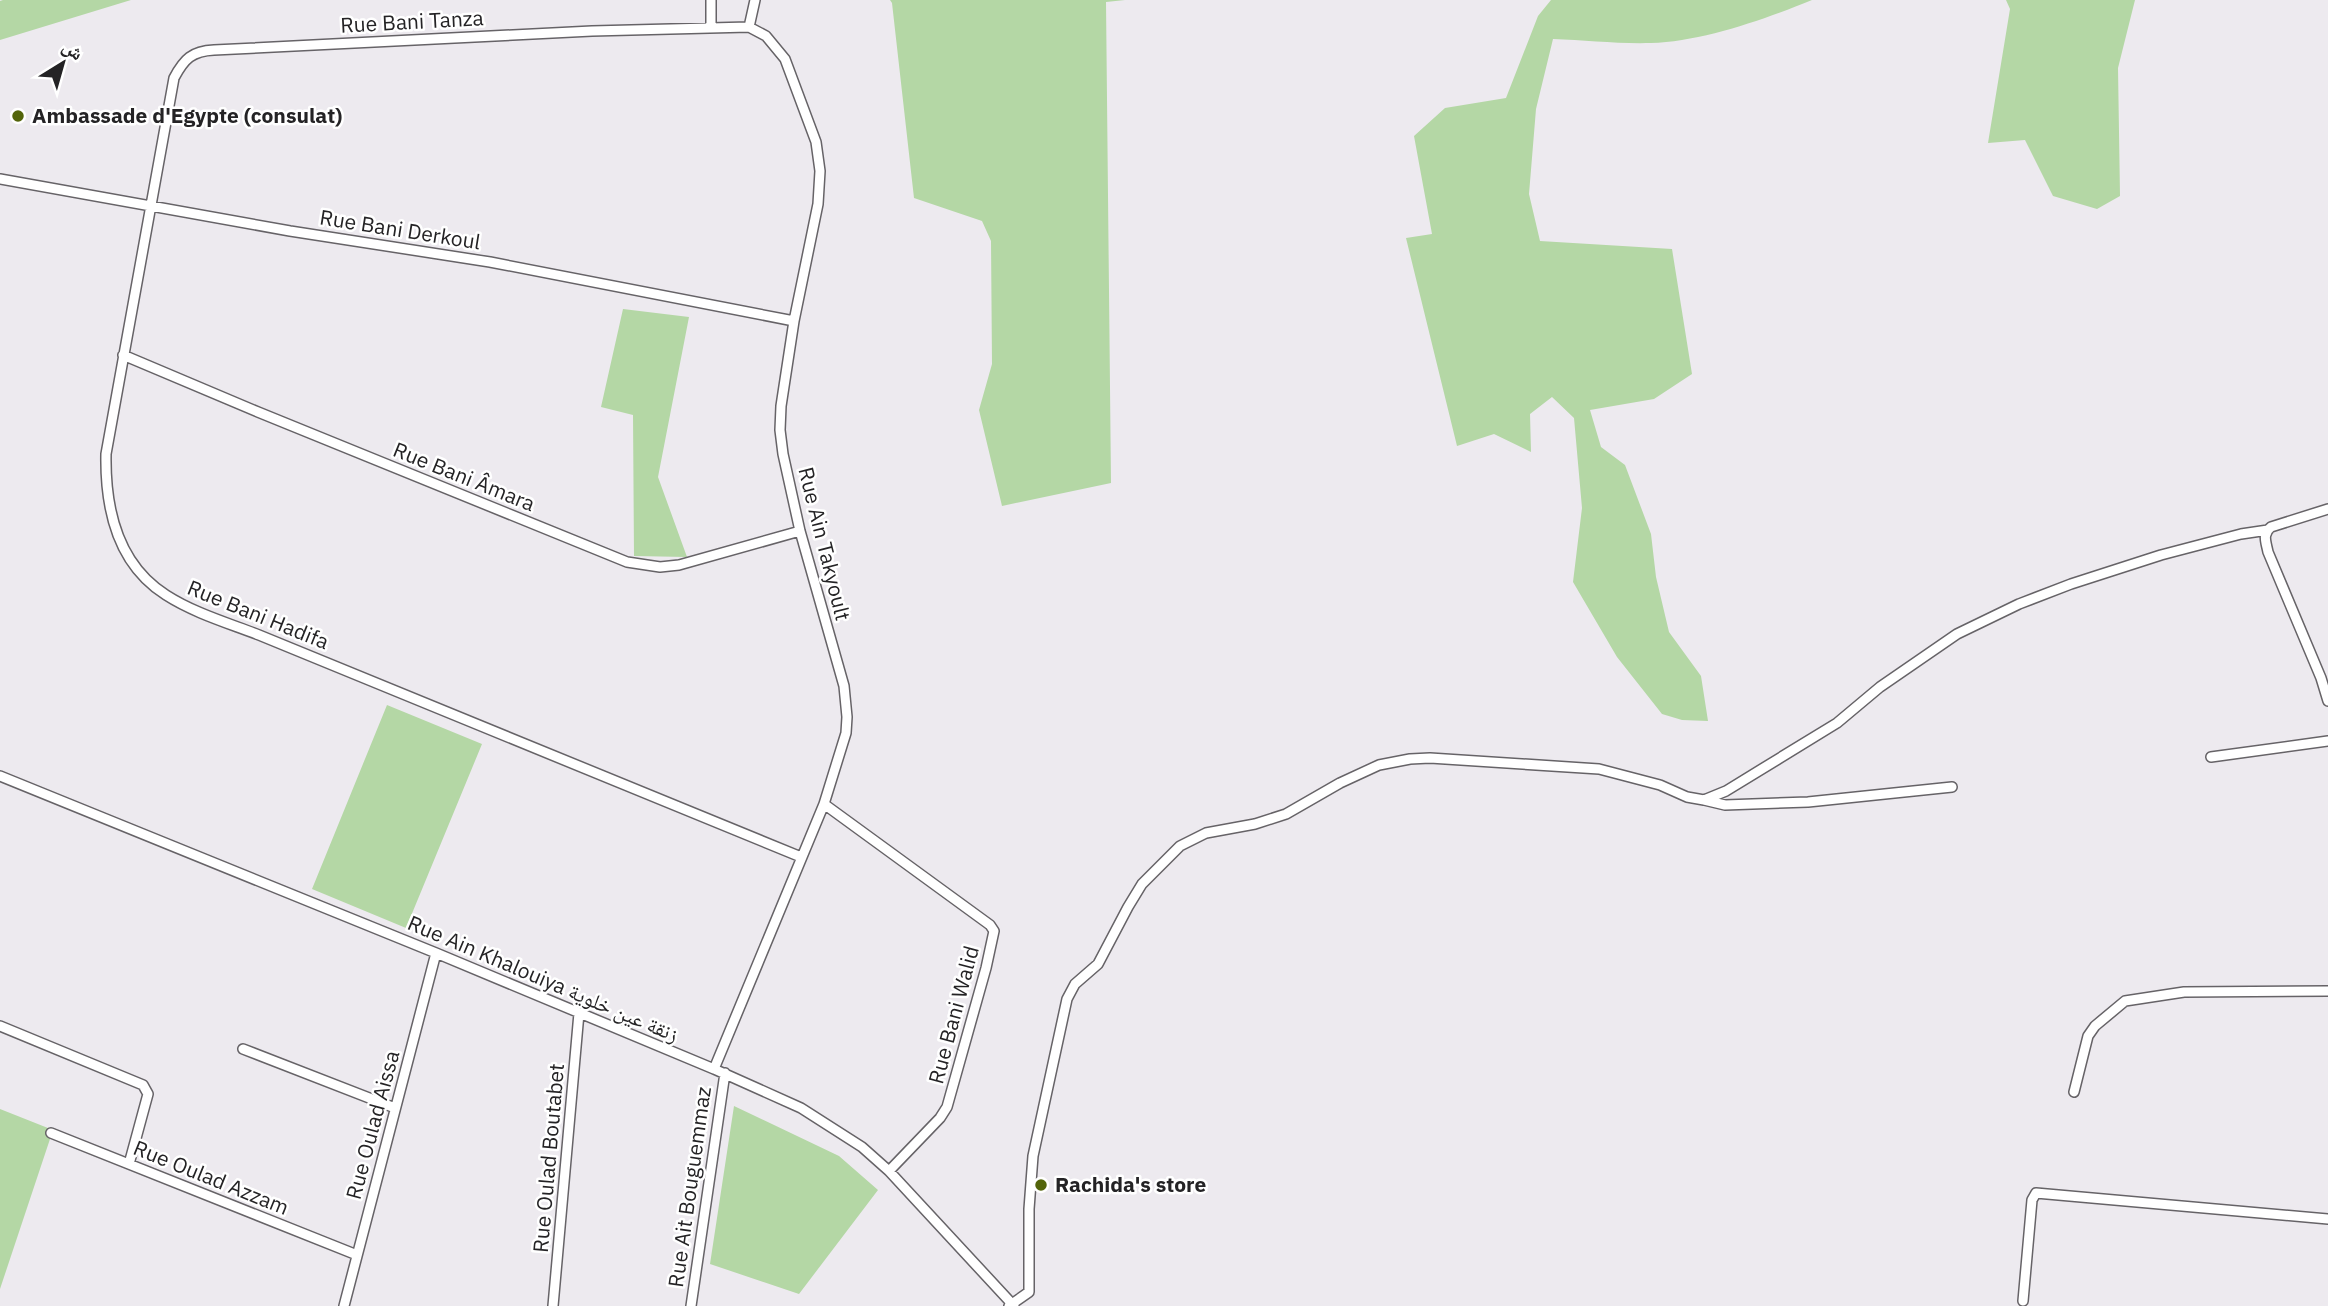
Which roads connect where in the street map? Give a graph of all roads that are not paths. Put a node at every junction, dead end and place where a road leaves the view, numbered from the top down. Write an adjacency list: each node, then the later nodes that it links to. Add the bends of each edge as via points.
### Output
1 (711, 0): 4 (street)
2 (755, 0): 3 (street)
3 (749, 27): 4 (street, Rue Bani Tanza); 8 (street, Rue Ain Takyoult, via 766,36 785,59 817,142 818,204)
4 (711, 28): 5 (street, Rue Bani Tanza, via 199,51 188,57)
5 (174, 78): 7 (street, Rue Bani Hadifa)
6 (0, 179): 7 (street, Rue Bani Derkoul)
7 (151, 208): 8 (street, Rue Bani Derkoul, via 491,262); 9 (street, Rue Bani Hadifa)
8 (794, 321): 12 (street, Rue Ain Takyoult, via 780,430)
9 (123, 355): 12 (street, Rue Bani Âmara, via 644,566 678,565); 20 (street, Rue Bani Hadifa, via 106,454 108,508 129,557 164,594 192,610)
10 (2328, 509): 11 (street)
11 (2268, 530): 13 (street, via 2268,552); 18 (street, via 2161,555 2019,604 1957,634 1837,723)
12 (800, 531): 19 (street, Rue Ain Takyoult, via 844,686 847,717)
13 (2328, 701)
14 (2328, 741): 15 (street)
15 (2211, 757)
16 (0, 776): 21 (street, Rue Ain Khalouiya زنقة عين خلوية)
17 (1952, 787): 18 (street, via 1808,802 1732,805)
18 (1704, 800): 36 (street, via 1599,769 1410,759 1379,765 1286,814 1206,833 1180,846 1142,884 1098,964 1075,984 1067,999 1033,1156 1029,1292)
19 (824, 804): 20 (street, Rue Ain Takyoult); 32 (street, Rue Bani Walid, via 990,925 994,933 947,1107)
20 (801, 857): 26 (street, Rue Ain Takyoult)
21 (436, 953): 23 (street, Rue Ain Khalouiya زنقة عين خلوية); 29 (street, Rue Oulad Aissa)
22 (2328, 991): 28 (street, via 2184,992 2125,1001 2088,1036)
23 (579, 1013): 26 (street, Rue Ain Khalouiya زنقة عين خلوية); 38 (street, Rue Oulad Boutabet)
24 (0, 1026): 31 (street, via 140,1082 148,1094)
25 (243, 1049): 29 (street)
26 (714, 1069): 27 (street, Rue Ain Khalouiya زنقة عين خلوية)
27 (724, 1073): 32 (street, Rue Ain Khalouiya زنقة عين خلوية, via 828,1124); 39 (street, Rue Ait Bouguemmaz)
28 (2074, 1092)
29 (396, 1108): 34 (street, Rue Oulad Aissa)
30 (51, 1133): 31 (street, Rue Oulad Azzam)
31 (130, 1164): 34 (street, Rue Oulad Azzam)
32 (889, 1171): 36 (street, Rue Ain Khalouiya زنقة عين خلوية)
33 (2328, 1219): 35 (street, via 2036,1193)
34 (357, 1255): 37 (street, Rue Oulad Aissa)
35 (2023, 1301)
36 (1011, 1305)
37 (344, 1306)
38 (553, 1306)
39 (691, 1306)

